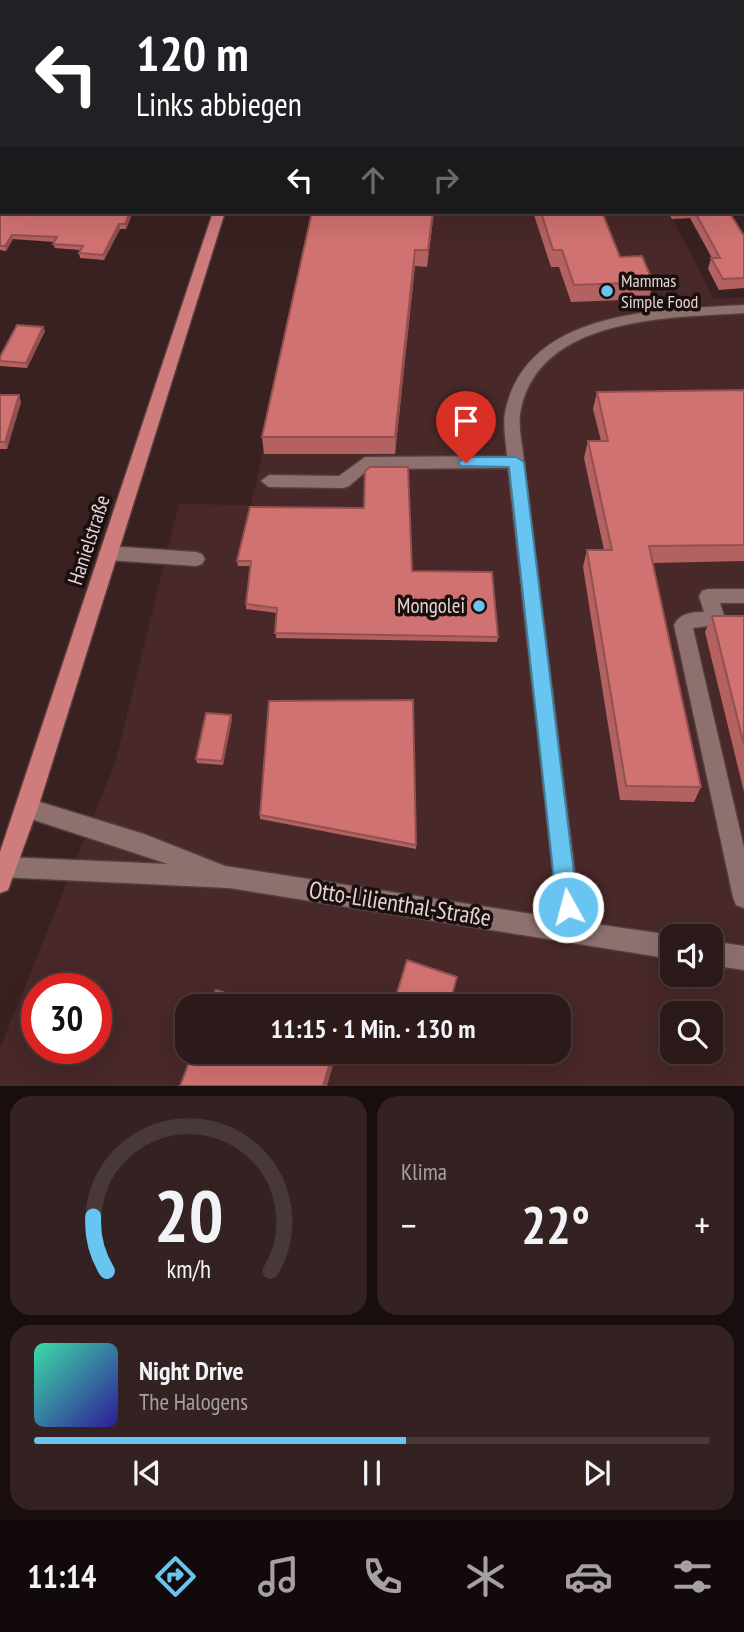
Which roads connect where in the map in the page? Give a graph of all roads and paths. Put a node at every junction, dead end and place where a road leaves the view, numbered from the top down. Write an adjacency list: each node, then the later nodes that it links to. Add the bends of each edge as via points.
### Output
1 (218, 214): 5 (main road, Hanielstraße)
2 (744, 309): 3 (street, via 623,321 548,342 522,383 513,409)
3 (516, 462): 4 (street, via 365,463 343,482); 12 (street)
4 (269, 481)
5 (108, 553): 6 (street); 8 (main road, Hanielstraße)
6 (197, 559)
7 (744, 596): 11 (street, via 708,596 716,619 693,619 683,625)
8 (27, 808): 9 (main road, Hanielstraße); 10 (street, Otto-Lilienthal-Straße, via 144,844)
9 (3, 875): 10 (street, Otto-Lilienthal-Straße)
10 (229, 877): 12 (street, Otto-Lilienthal-Straße)
11 (744, 897)
12 (570, 932): 13 (street, Otto-Lilienthal-Straße)
13 (660, 945)
14 (723, 955): 15 (street)
15 (744, 958)

